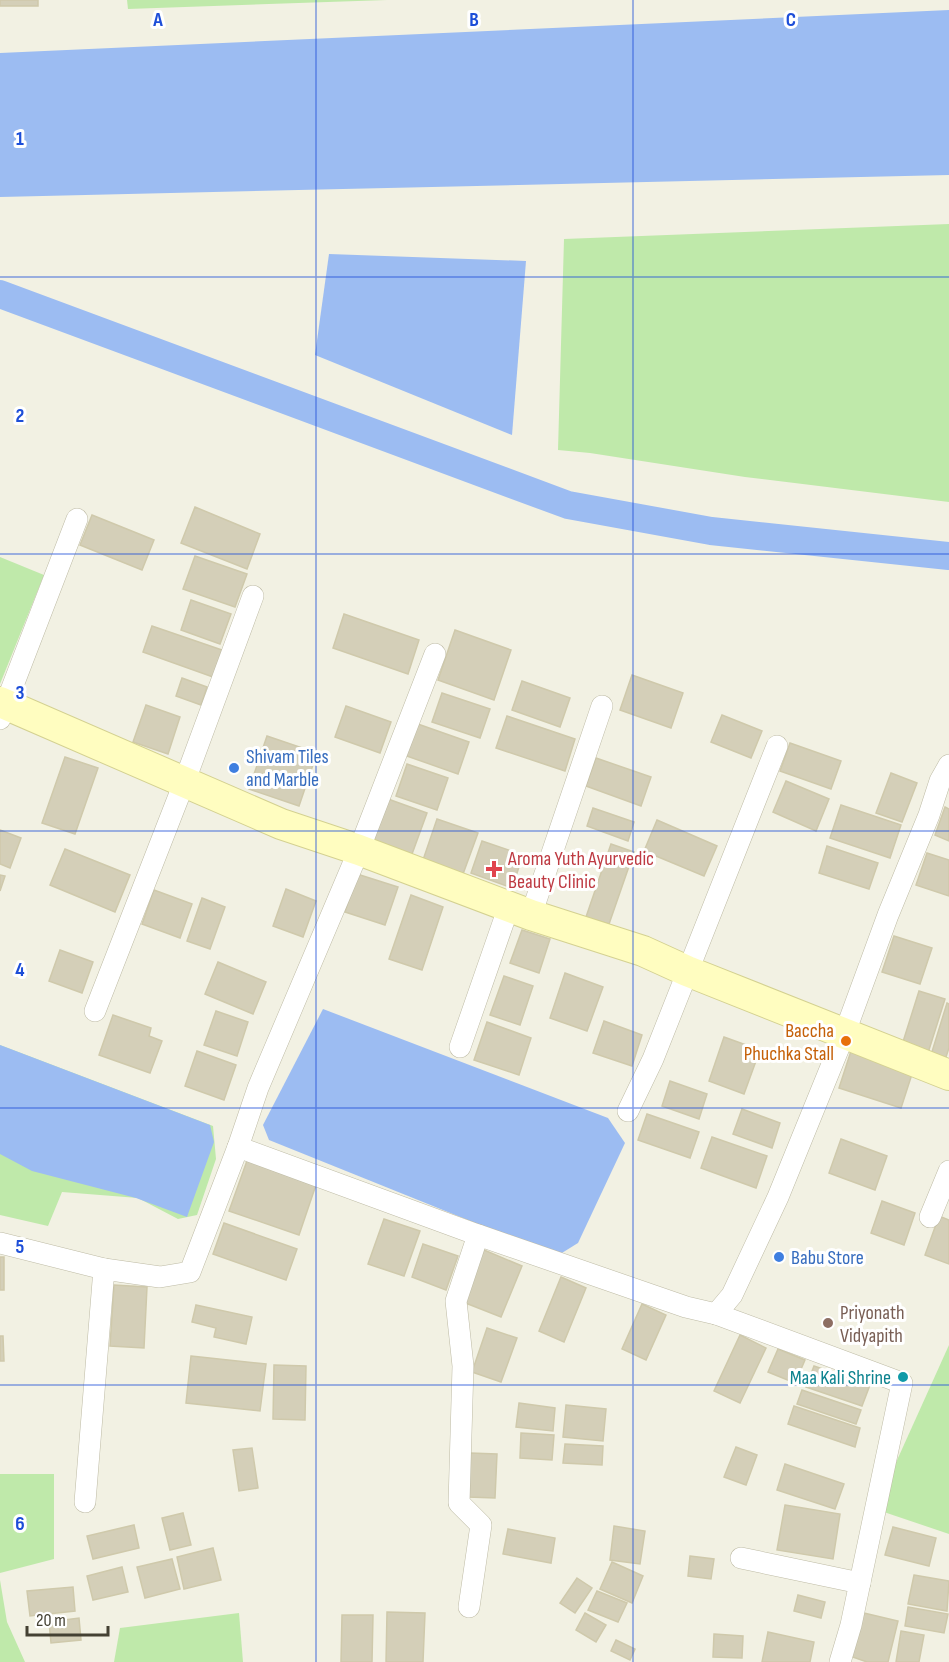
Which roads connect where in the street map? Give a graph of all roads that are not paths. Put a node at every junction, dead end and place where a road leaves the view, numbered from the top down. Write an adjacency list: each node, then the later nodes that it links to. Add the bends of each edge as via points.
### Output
1 (77, 519): 5 (street)
2 (253, 596): 8 (street)
3 (435, 654): 9 (street)
4 (602, 706): 10 (street)
5 (2, 708): 8 (street)
6 (777, 746): 11 (street)
7 (949, 765): 13 (street)
8 (184, 783): 9 (street, via 281,824); 12 (street)
9 (359, 850): 10 (street); 17 (street, via 258,1088)
10 (520, 911): 11 (street, via 643,951); 14 (street)
11 (687, 971): 13 (street); 16 (street)
12 (95, 1011)
13 (844, 1035): 15 (street); 23 (street, via 778,1197 732,1295)
14 (460, 1047)
15 (949, 1075)
16 (628, 1111)
17 (238, 1147): 20 (street); 22 (street, via 190,1272 160,1277)
18 (949, 1171): 19 (street)
19 (930, 1217)
20 (478, 1235): 23 (street); 27 (street, via 456,1301 463,1366 459,1503 481,1525)
21 (0, 1243): 22 (street)
22 (104, 1269): 24 (street)
23 (716, 1314): 26 (street, via 902,1383)
24 (85, 1502)
25 (741, 1558): 26 (street)
26 (860, 1583): 28 (street)
27 (469, 1607)
28 (840, 1662)

